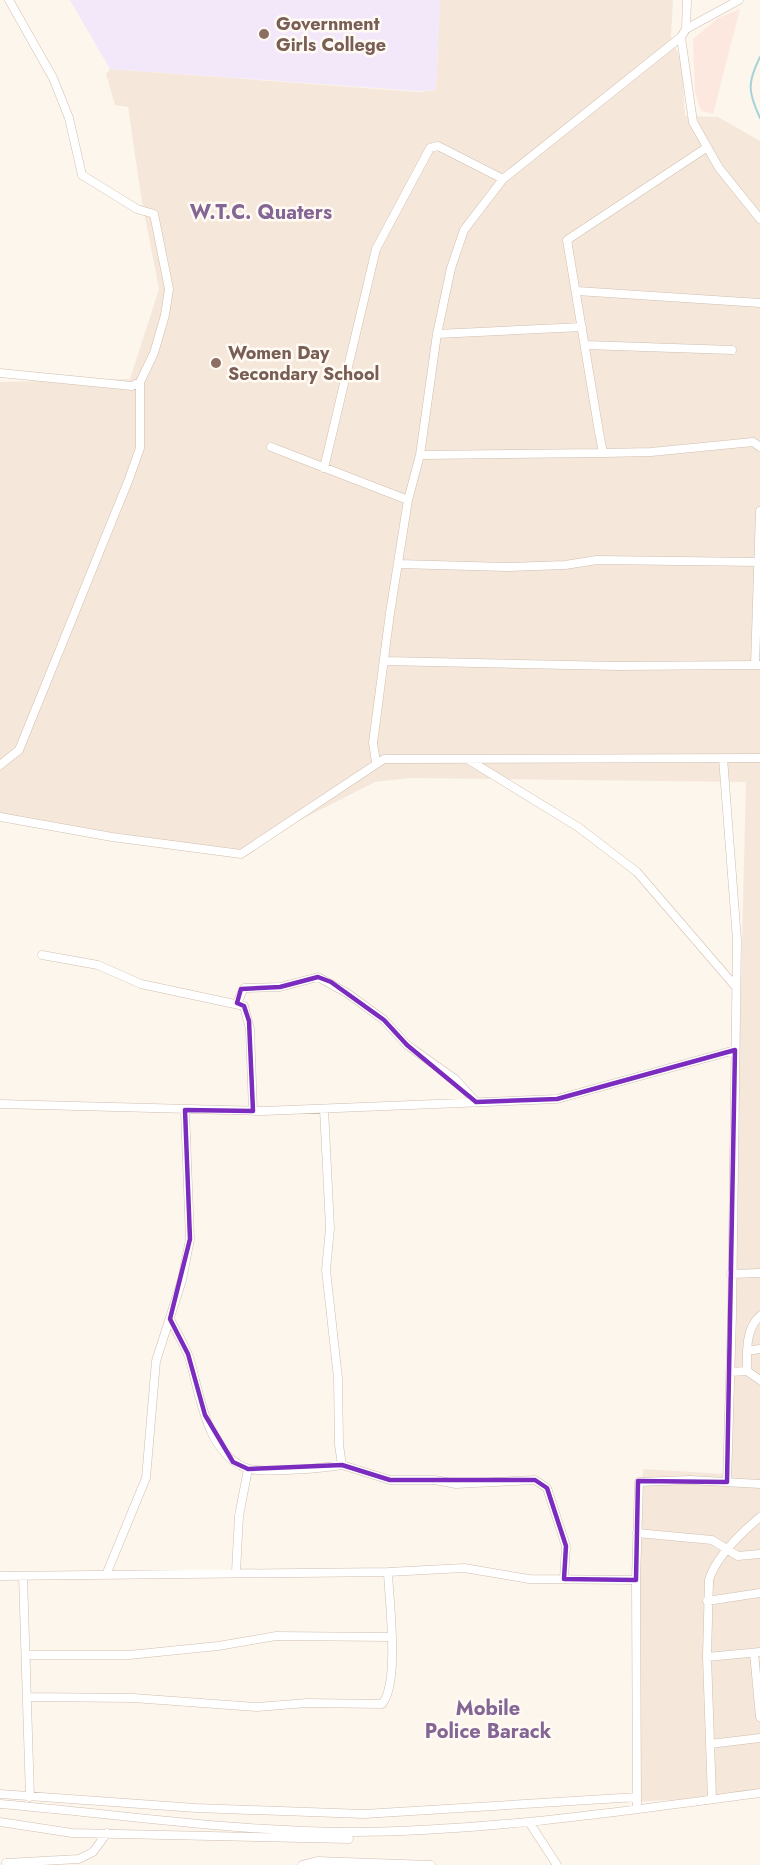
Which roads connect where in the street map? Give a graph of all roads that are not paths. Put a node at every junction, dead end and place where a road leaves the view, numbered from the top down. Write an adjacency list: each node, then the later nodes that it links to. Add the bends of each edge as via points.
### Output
1 (9, 0): 16 (street, via 53,78 69,118 82,175 154,214 169,289 154,353)
2 (687, 0): 4 (street)
3 (739, 0): 4 (street)
4 (686, 28): 5 (street)
5 (681, 37): 6 (street, via 693,122); 7 (street)
6 (706, 148): 8 (street); 9 (street, via 571,236 567,245)
7 (503, 179): 12 (street, via 464,230 451,268); 21 (street, via 438,146 430,148 376,249)
8 (760, 219)
9 (577, 291): 10 (street); 11 (street)
10 (760, 303)
11 (582, 327): 12 (street); 13 (street)
12 (437, 334): 20 (street)
13 (585, 345): 14 (street); 19 (street)
14 (732, 350)
15 (0, 373): 16 (street, via 132,386)
16 (140, 382): 32 (street, via 140,448 129,479 19,750)
17 (271, 447): 21 (street)
18 (760, 447): 19 (street, via 753,441)
19 (603, 453): 20 (street)
20 (420, 455): 22 (street)
21 (324, 468): 22 (street)
22 (408, 500): 25 (street)
23 (760, 510): 24 (street)
24 (759, 562): 25 (street, via 597,560 507,567); 27 (street)
25 (398, 564): 26 (street)
26 (385, 661): 27 (street); 31 (street, via 373,743)
27 (758, 665)
28 (723, 758): 29 (street); 30 (street); 35 (street, via 736,940)
29 (760, 758)
30 (470, 760): 31 (street); 35 (street, via 578,827 637,872)
31 (376, 762): 33 (street, via 241,854)
32 (0, 765)
33 (0, 817)
34 (42, 955): 36 (street, via 98,965 141,984)
35 (735, 986): 37 (street)
36 (237, 1003): 38 (street, via 244,988 280,987 318,976 384,1020 407,1045 455,1079); 42 (street, via 244,1006 249,1021)
37 (735, 1050): 38 (street, via 557,1099); 44 (street)
38 (476, 1102): 40 (street)
39 (0, 1104): 41 (street)
40 (324, 1109): 42 (street); 52 (street, via 330,1228 326,1270 339,1378)
41 (185, 1110): 42 (street); 46 (street, via 190,1239)
42 (253, 1111)
43 (760, 1273): 44 (street)
44 (731, 1274): 50 (street)
45 (760, 1316): 48 (street, via 754,1321)
46 (170, 1319): 53 (street, via 188,1354 205,1415 219,1445 233,1462); 62 (street, via 156,1361 146,1478)
47 (760, 1349): 48 (street)
48 (747, 1351): 49 (street)
49 (747, 1371): 50 (street); 51 (street)
50 (730, 1372): 54 (street)
51 (760, 1380)
52 (342, 1465): 53 (street); 65 (street, via 390,1480 456,1484 535,1480 548,1488 567,1546)
53 (248, 1469): 60 (street, via 239,1516)
54 (727, 1482): 55 (street); 57 (street, via 639,1482)
55 (760, 1484)
56 (760, 1517): 58 (street)
57 (637, 1533): 58 (street, via 712,1540); 66 (street)
58 (728, 1549): 59 (street, via 738,1556); 68 (street, via 712,1570)
59 (760, 1554)
60 (236, 1572): 61 (street); 62 (street)
61 (388, 1572): 65 (street, via 464,1568 529,1579); 69 (street)
62 (106, 1575): 64 (street)
63 (0, 1576): 64 (street)
64 (23, 1576): 71 (street)
65 (564, 1579): 66 (street)
66 (636, 1580): 80 (street)
67 (760, 1593): 68 (street)
68 (707, 1601): 72 (street)
69 (390, 1637): 71 (street, via 276,1636 129,1655); 73 (street, via 391,1677 382,1704 256,1707 133,1698)
70 (757, 1652): 72 (street); 74 (street)
71 (27, 1655): 73 (street)
72 (707, 1658): 76 (street)
73 (28, 1697): 79 (street)
74 (760, 1717)
75 (760, 1738): 76 (street)
76 (710, 1744): 81 (street)
77 (760, 1793): 81 (street)
78 (0, 1794): 79 (street)
79 (30, 1797): 80 (street, via 364,1814)
80 (637, 1797): 83 (street)
81 (712, 1799): 83 (street)
82 (0, 1804): 85 (street, via 351,1832)
83 (638, 1809): 85 (street)
84 (0, 1822): 86 (street, via 72,1833)
85 (529, 1822): 91 (street)
86 (107, 1833): 87 (street); 88 (street, via 93,1852 79,1859)
87 (349, 1839)
88 (5, 1862)
89 (302, 1865): 90 (street, via 317,1861)
90 (431, 1865)
91 (557, 1865)

